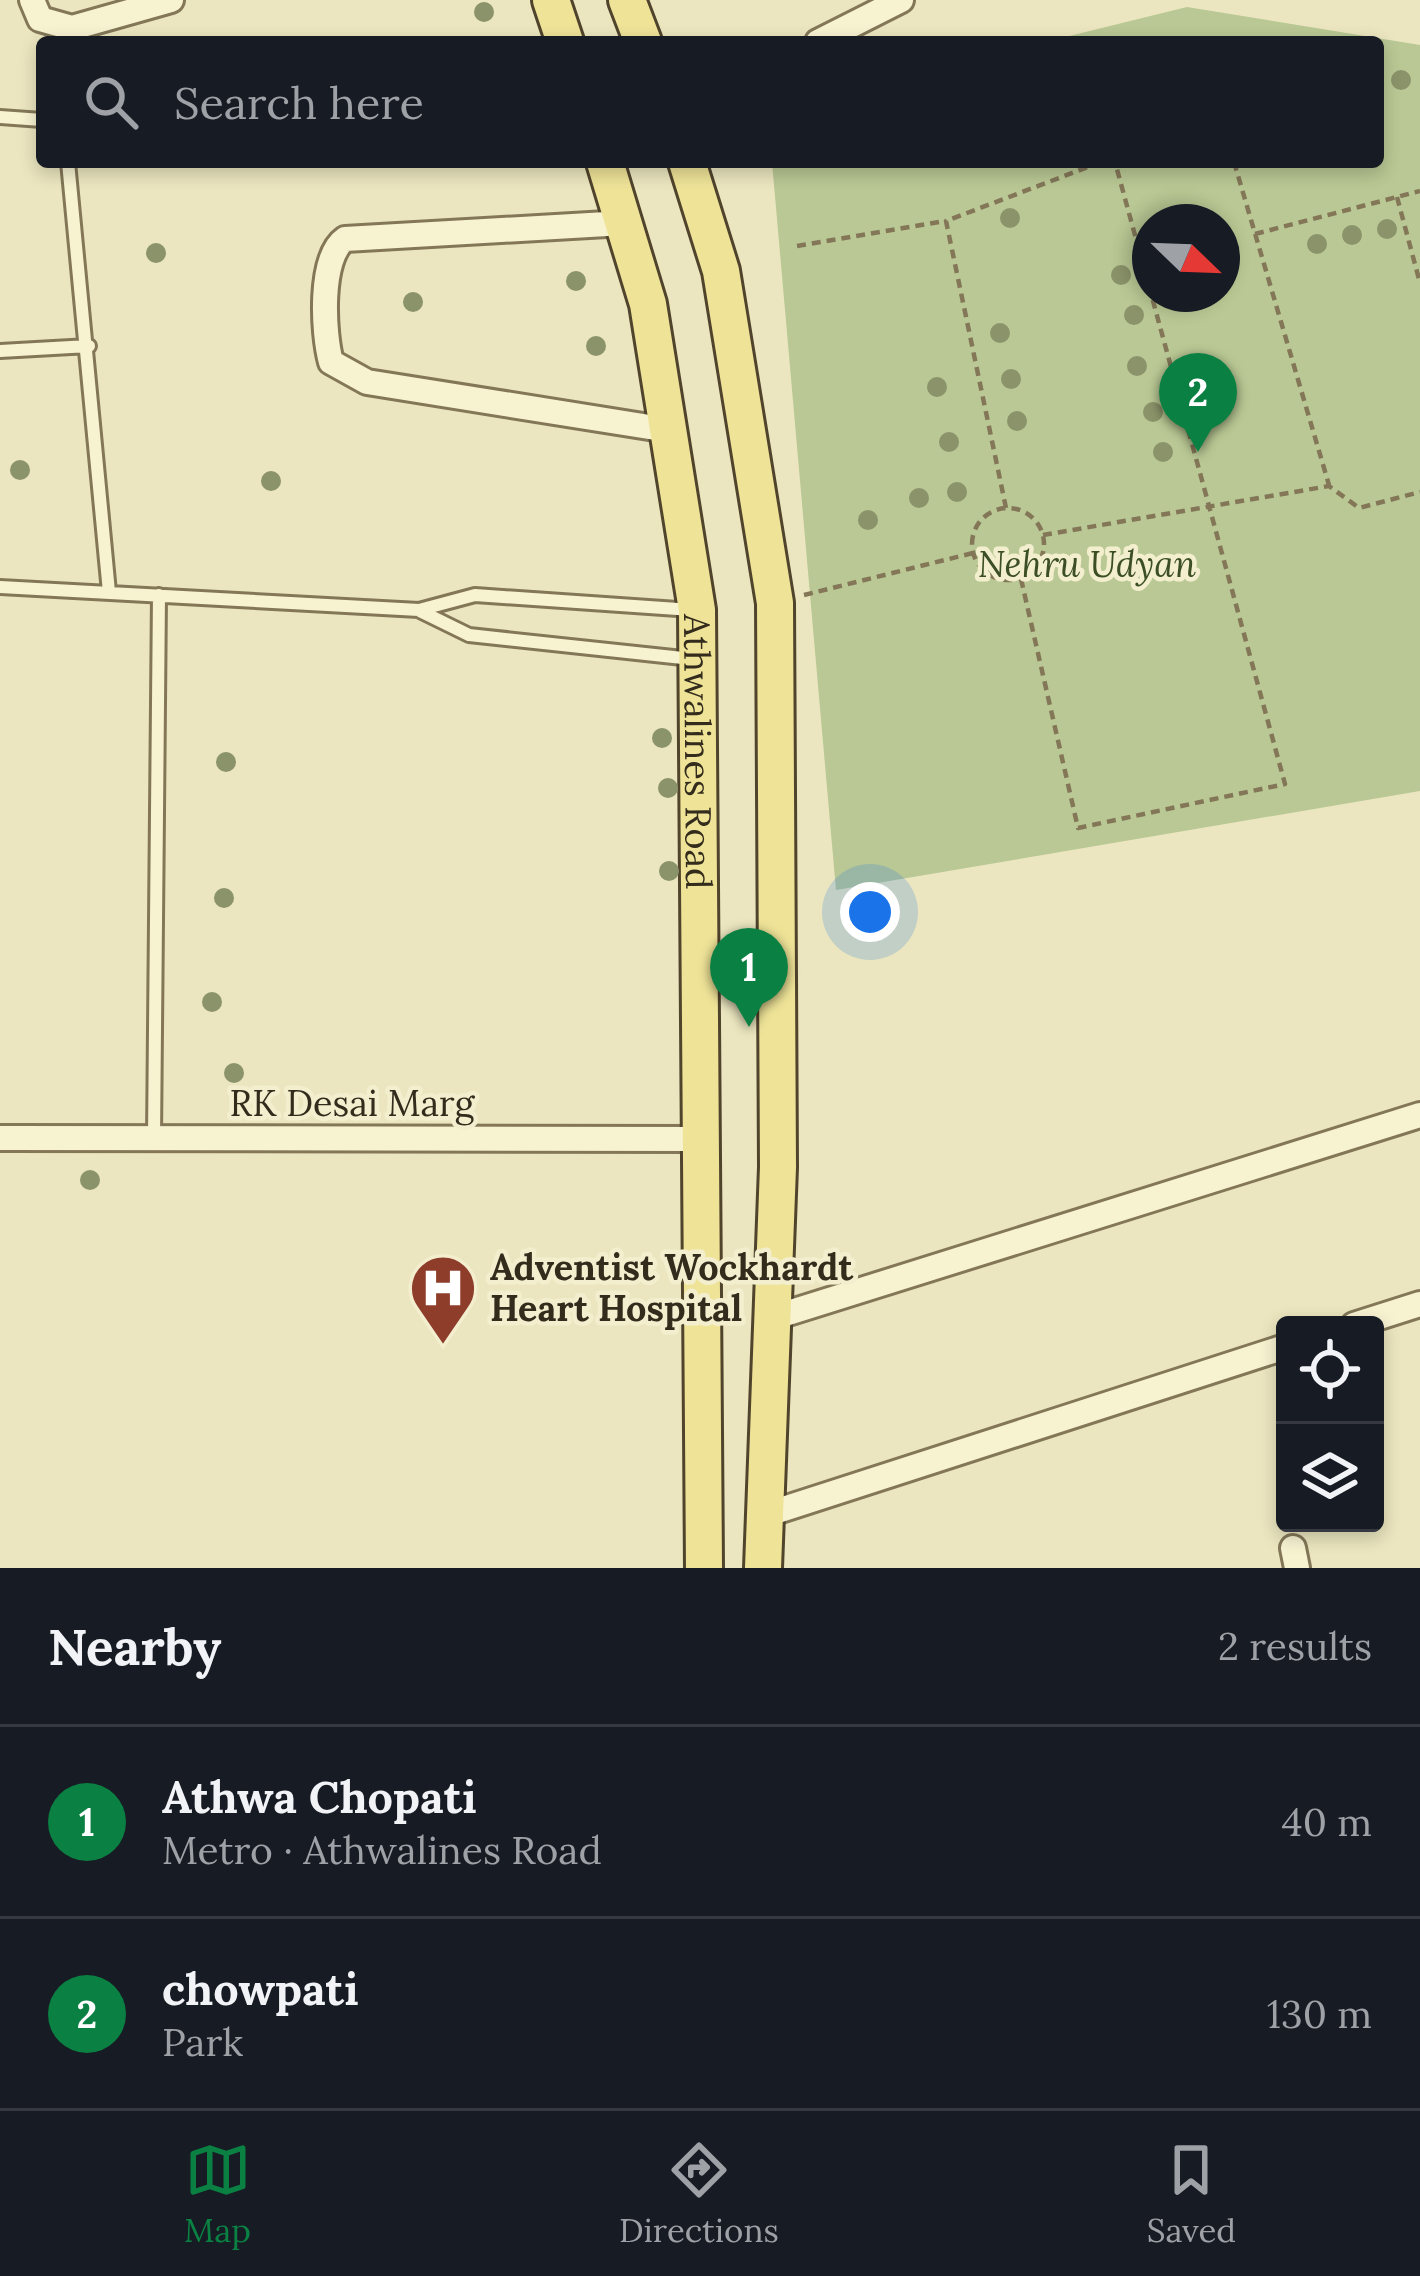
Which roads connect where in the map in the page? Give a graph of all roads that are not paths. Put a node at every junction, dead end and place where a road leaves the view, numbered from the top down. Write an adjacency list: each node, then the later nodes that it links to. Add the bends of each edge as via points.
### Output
1 (32, 0): 2 (street, via 40,19 72,28)
2 (171, 0)
3 (551, 0): 6 (main road)
4 (627, 0): 7 (main road)
5 (901, 0): 8 (street)
6 (563, 36)
7 (641, 36)
8 (830, 36)
9 (0, 117): 10 (lane)
10 (36, 120)
11 (69, 168): 15 (lane)
12 (607, 168): 14 (main road, Athwalines Road)
13 (689, 168): 30 (main road, via 721,271 775,603)
14 (623, 223): 17 (main road, Athwalines Road, via 648,304); 17 (street, via 345,238 330,261 326,346 331,362 367,382)
15 (89, 346): 16 (lane); 19 (lane)
16 (0, 351)
17 (668, 430): 22 (main road, Athwalines Road)
18 (0, 587): 19 (lane)
19 (110, 592): 20 (lane)
20 (159, 595): 21 (lane); 26 (lane)
21 (418, 610): 22 (lane, via 475,595); 23 (lane, via 469,635)
22 (697, 610): 23 (main road, Athwalines Road)
23 (700, 659): 27 (main road, Athwalines Road)
24 (1420, 1115): 30 (street)
25 (0, 1138): 26 (street, RK Desai Marg)
26 (154, 1138): 27 (street, RK Desai Marg)
27 (704, 1139): 33 (main road, Athwalines Road)
28 (1420, 1304): 29 (street)
29 (1382, 1316)
30 (772, 1318): 32 (main road)
31 (1276, 1351): 32 (street)
32 (765, 1515): 34 (main road)
33 (704, 1568)
34 (763, 1568)

